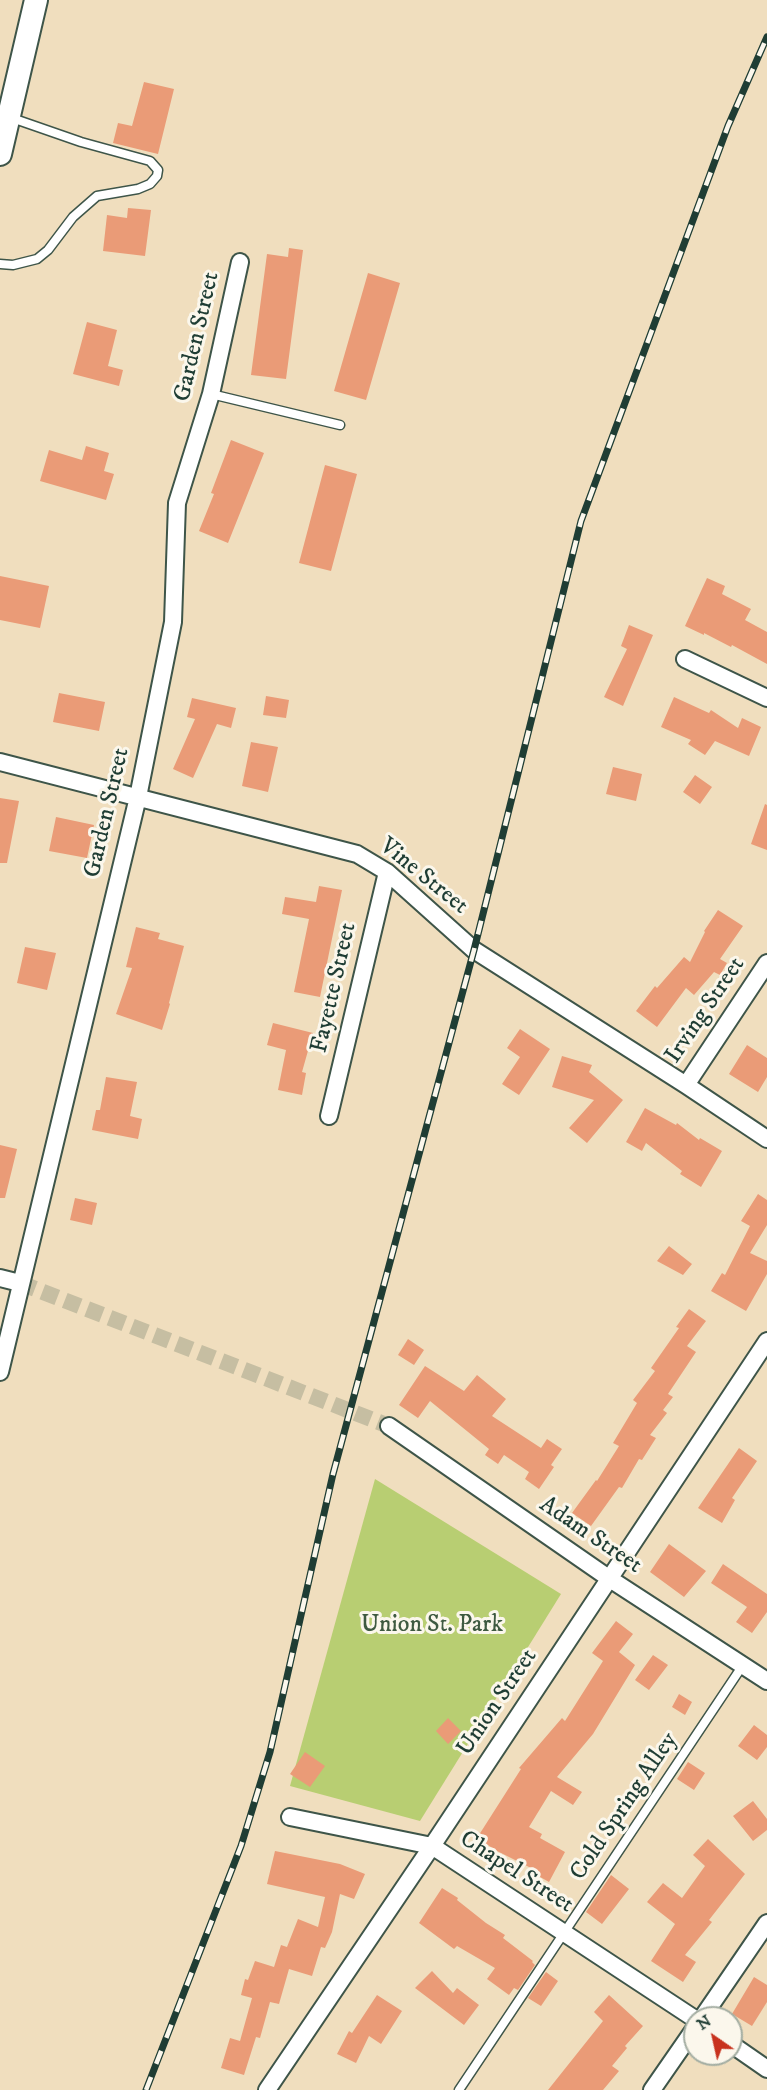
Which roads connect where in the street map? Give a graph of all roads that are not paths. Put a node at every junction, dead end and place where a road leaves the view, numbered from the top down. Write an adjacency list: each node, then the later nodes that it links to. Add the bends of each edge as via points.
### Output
1 (36, 0): 2 (street)
2 (9, 117): 3 (street); 5 (lane, via 150,161 158,170 157,176 144,186 97,196 37,259)
3 (0, 154)
4 (240, 262): 6 (street, Garden Street)
5 (0, 264)
6 (211, 394): 7 (lane); 11 (street, Garden Street, via 177,503 172,622)
7 (340, 425)
8 (685, 659): 9 (street)
9 (767, 698)
10 (0, 762): 11 (street, Vine Street)
11 (138, 797): 12 (street, Vine Street, via 357,854); 18 (street, Garden Street)
12 (387, 872): 14 (street, Vine Street, via 474,950); 15 (street, Fayette Street)
13 (767, 963): 14 (street, Irving Street)
14 (686, 1085): 16 (street, Vine Street)
15 (329, 1116)
16 (767, 1139)
17 (0, 1278): 18 (street)
18 (20, 1283): 20 (street, Garden Street)
19 (767, 1341): 22 (street, Union Street)
20 (0, 1372)
21 (389, 1426): 22 (street, Adam Street)
22 (610, 1579): 23 (street, Adam Street); 26 (street, Union Street)
23 (743, 1665): 24 (street, Adam Street); 28 (lane, Cold Spring Alley)
24 (767, 1681)
25 (291, 1817): 26 (street, Chapel Street)
26 (432, 1846): 28 (street, Chapel Street); 34 (street, Union Street)
27 (767, 1923): 29 (street)
28 (564, 1933): 30 (street, Chapel Street); 35 (lane, Cold Spring Alley)
29 (710, 2006)
30 (683, 2011)
31 (683, 2045): 36 (street)
32 (743, 2052): 33 (street)
33 (767, 2069)
34 (267, 2090)
35 (459, 2090)
36 (652, 2090)

